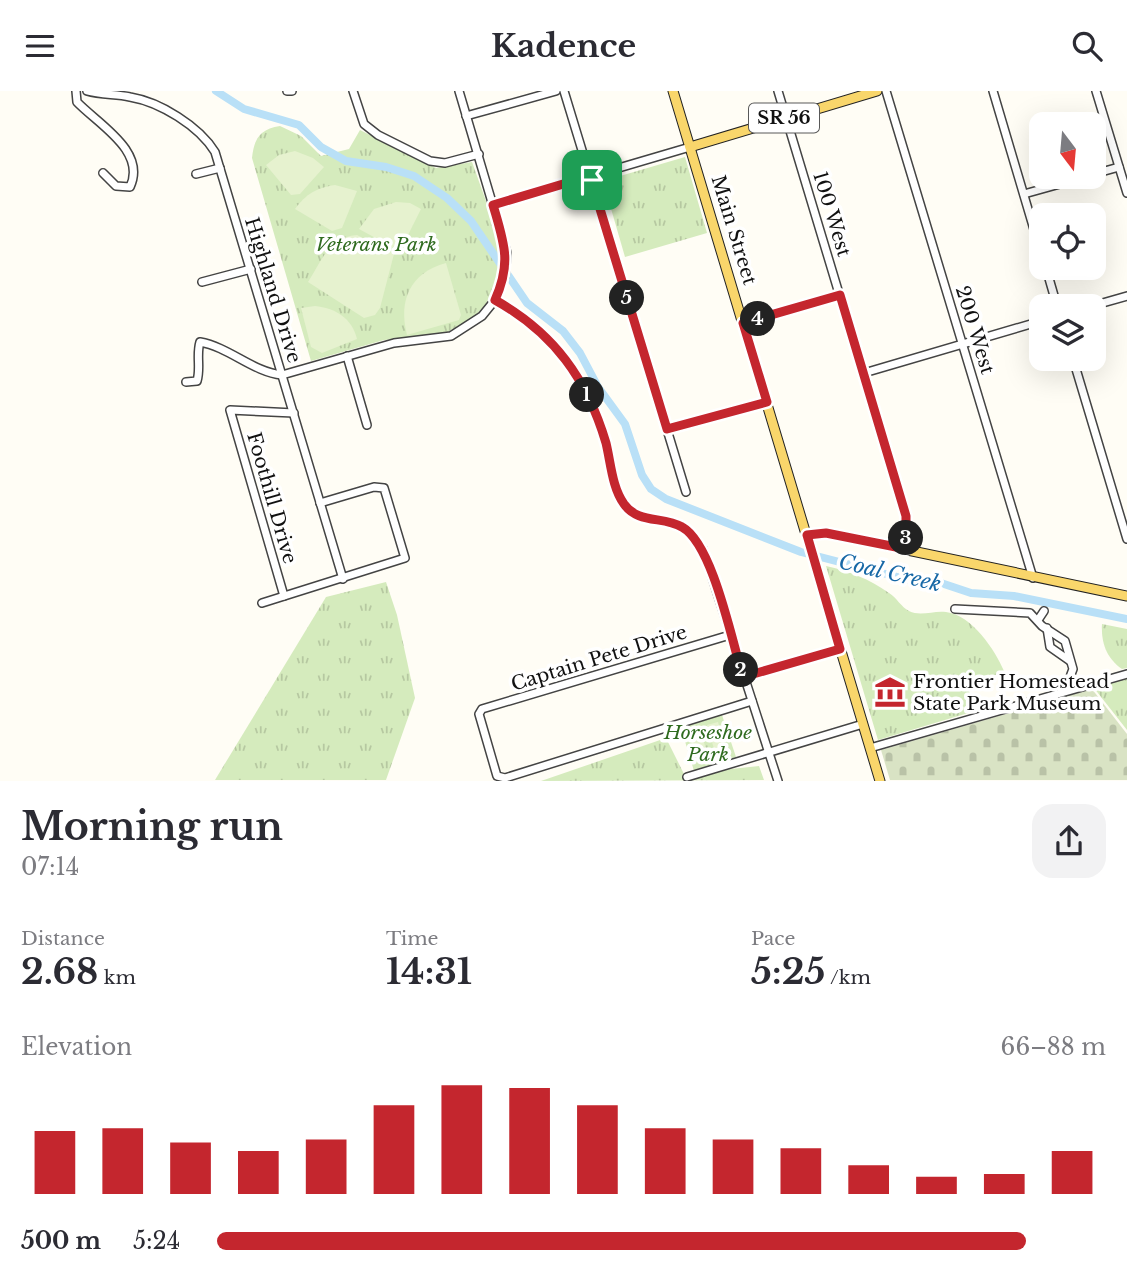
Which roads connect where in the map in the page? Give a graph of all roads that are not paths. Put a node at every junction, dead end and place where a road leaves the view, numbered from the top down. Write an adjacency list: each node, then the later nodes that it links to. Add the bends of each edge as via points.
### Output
1 (76, 91): 21 (street, via 78,102 130,154 134,178 130,187 116,186)
2 (87, 91): 13 (street, Highland Drive, via 106,96)
3 (353, 91): 17 (street, via 364,124 409,151 445,163)
4 (458, 91): 14 (street)
5 (556, 91): 14 (street)
6 (564, 91): 23 (street)
7 (673, 91): 16 (main road, Main Street)
8 (778, 91): 15 (street, 100 West)
9 (877, 91): 15 (main road, SR 56)
10 (886, 91): 37 (street, 200 West)
11 (993, 91): 26 (street)
12 (1096, 91): 18 (street)
13 (128, 94): 19 (street, Highland Drive, via 198,131 215,152)
14 (466, 116): 17 (street)
15 (786, 118): 16 (main road, SR 56); 31 (street, 100 West)
16 (690, 147): 23 (street); 35 (main road, Main Street)
17 (478, 154): 27 (street)
18 (1119, 167): 20 (street); 25 (street)
19 (220, 169): 22 (street); 29 (street, Highland Drive)
20 (1106, 171)
21 (103, 173)
22 (196, 174)
23 (590, 176): 27 (street); 46 (street)
24 (1042, 189): 26 (street)
25 (1127, 193)
26 (1024, 194): 28 (street)
27 (493, 205): 33 (street, via 507,253)
28 (1029, 211)
29 (251, 269): 30 (street); 41 (street, Highland Drive)
30 (202, 282)
31 (840, 295): 35 (street); 40 (street, 100 West)
32 (1127, 296): 34 (street)
33 (495, 300): 38 (street, via 482,316 451,336 394,343); 61 (street, via 518,313 569,361 599,422 625,506 637,516 681,526 703,549)
34 (1106, 302)
35 (743, 323): 43 (main road, Main Street)
36 (1029, 325): 37 (street)
37 (963, 344): 40 (street); 52 (street, 200 West)
38 (347, 356): 41 (street); 45 (street)
39 (1077, 371): 50 (street)
40 (864, 373): 51 (street, 100 West, via 906,516)
41 (282, 375): 42 (street, via 200,342 197,381); 44 (street, Highland Drive)
42 (186, 382)
43 (767, 402): 46 (street); 49 (main road, Main Street)
44 (294, 414): 48 (street, Highland Drive); 54 (street, Foothill Drive, via 230,410)
45 (367, 425)
46 (667, 429): 47 (street)
47 (686, 492)
48 (320, 503): 53 (street, Highland Drive); 53 (street, via 374,487 384,488 388,498 405,558)
49 (807, 535): 51 (main road, via 826,533); 62 (main road, Main Street)
50 (1127, 539)
51 (906, 549): 52 (main road)
52 (1033, 578): 55 (main road)
53 (343, 579): 54 (street)
54 (284, 596): 56 (street)
55 (1127, 596)
56 (262, 603)
57 (955, 609): 59 (street)
58 (1044, 611): 59 (street)
59 (1036, 615): 60 (street)
60 (1047, 628): 63 (street, via 1065,641); 63 (street, via 1050,647)
61 (730, 635): 65 (street); 67 (street, Captain Pete Drive, via 482,709 479,714 498,776 505,778)
62 (840, 649): 65 (street); 68 (main road)
63 (1070, 661): 66 (street, via 1073,669)
64 (1127, 674): 69 (street)
65 (743, 677): 67 (street)
66 (1067, 685)
67 (752, 701): 70 (street)
68 (863, 724): 69 (main road); 70 (street)
69 (870, 748): 73 (main road)
70 (770, 751): 71 (street); 72 (street)
71 (688, 777)
72 (778, 781)
73 (880, 781)

